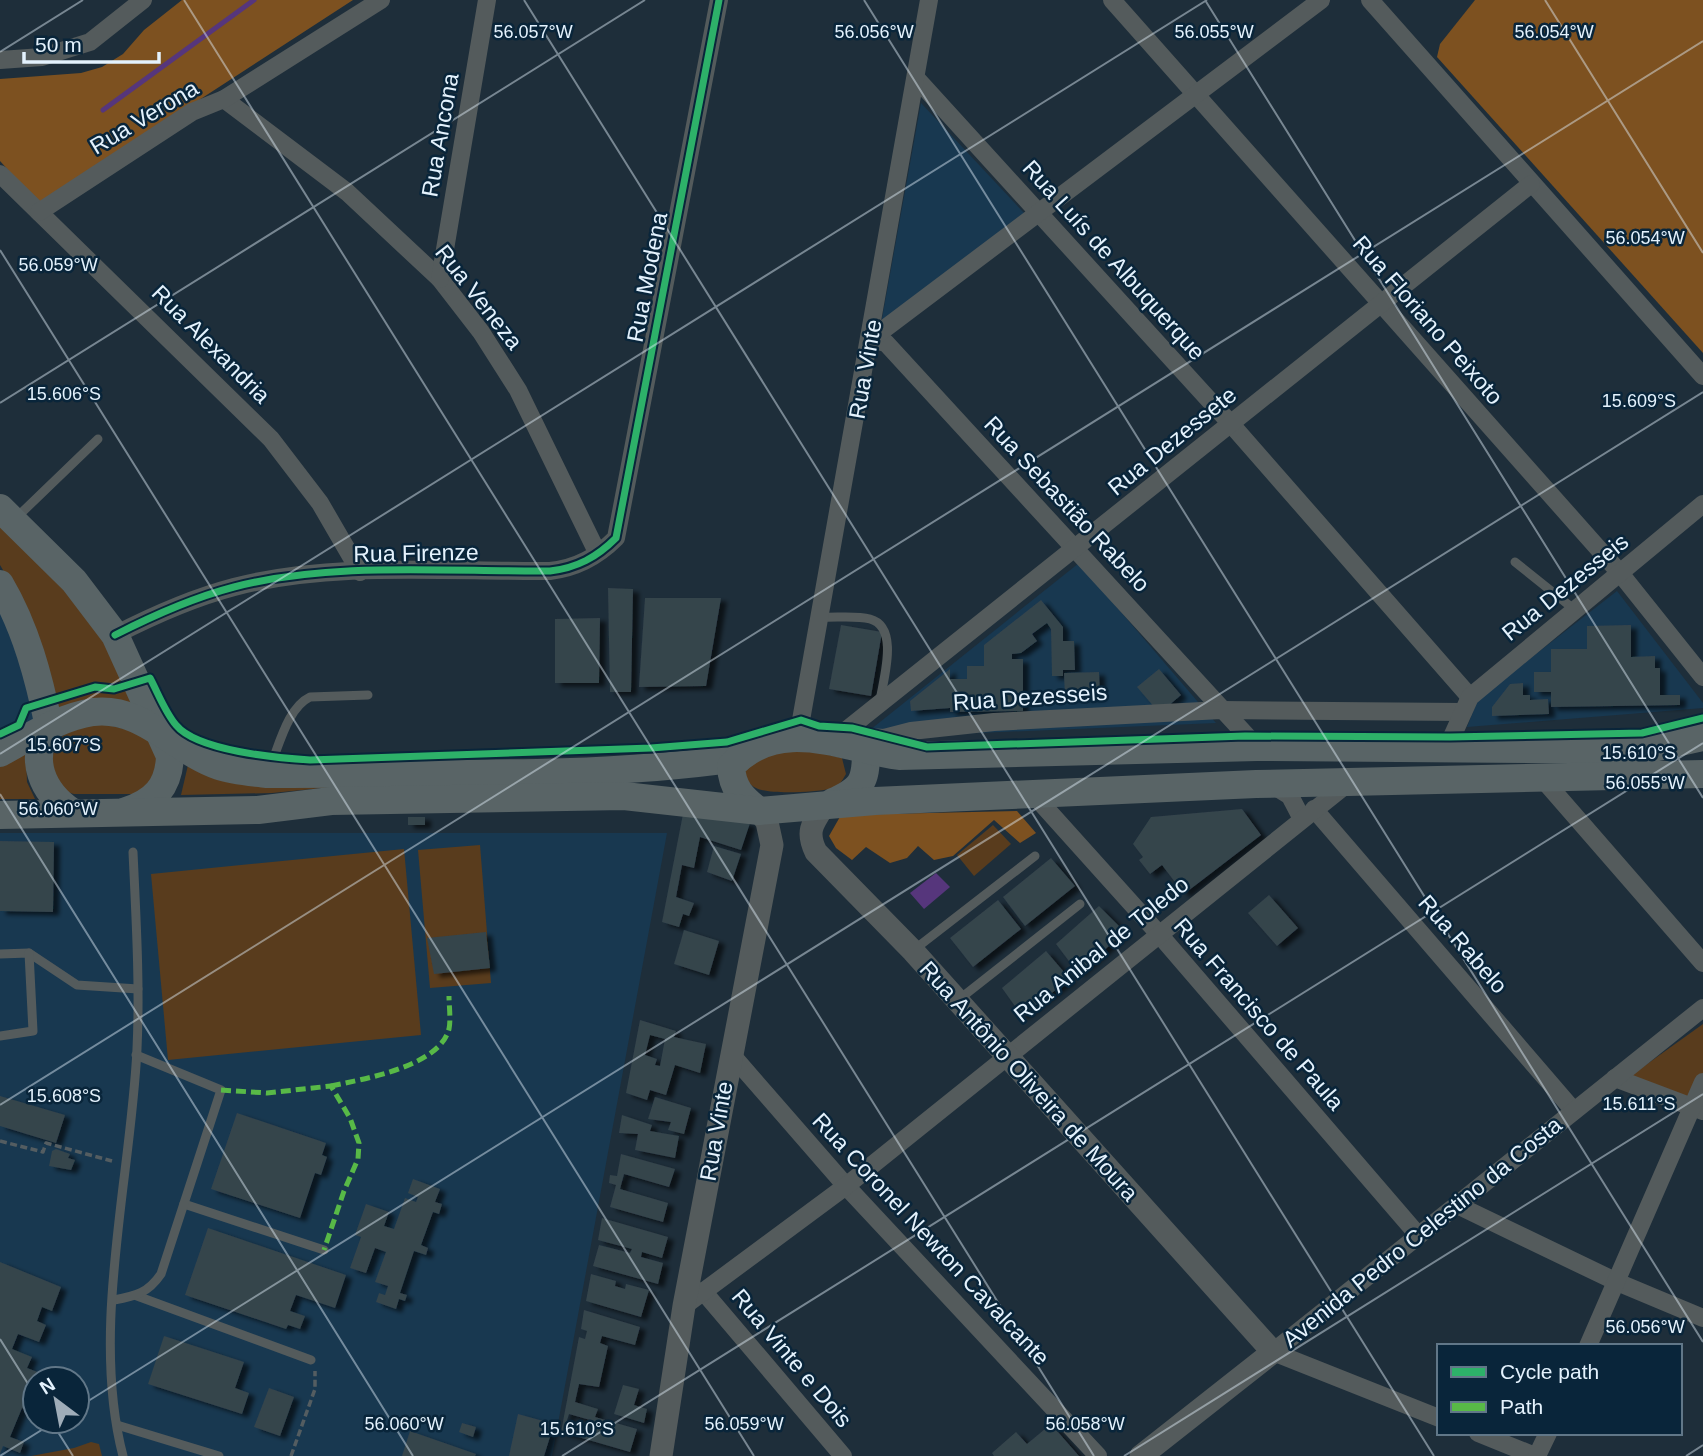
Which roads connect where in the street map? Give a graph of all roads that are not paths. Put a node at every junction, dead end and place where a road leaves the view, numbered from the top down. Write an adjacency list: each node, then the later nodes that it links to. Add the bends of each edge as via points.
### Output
1 (142, 0): 9 (street, via 90,42 42,57)
2 (381, 0): 12 (street, Rua Verona)
3 (487, 0): 17 (street, Rua Ancona)
4 (719, 0): 26 (street, Rua Modena, via 619,529 610,544)
5 (929, 0): 10 (street, Rua Vinte)
6 (1112, 0): 11 (street, Rua Floriano Peixoto)
7 (1321, 0): 11 (street)
8 (1370, 0): 14 (street)
9 (0, 60)
10 (916, 78): 16 (street, Rua Luís de Albuquerque); 19 (street, Rua Vinte)
11 (1198, 93): 16 (street); 18 (street, Rua Floriano Peixoto)
12 (224, 99): 15 (street, Rua Verona, via 192,111); 17 (street, Rua Veneza, via 347,192)
13 (0, 174): 15 (street, Rua Alexandria)
14 (1531, 184): 18 (street, Rua Dezessete); 20 (street)
15 (40, 212): 28 (street, Rua Alexandria, via 271,439 320,503)
16 (1037, 214): 19 (street); 21 (street, Rua Luís de Albuquerque)
17 (440, 279): 26 (street, Rua Veneza, via 518,390)
18 (1381, 304): 21 (street, Rua Dezessete); 29 (street, Rua Floriano Peixoto)
19 (871, 339): 25 (street, Rua Sebastião Rabelo, via 886,343); 32 (street, Rua Vinte)
20 (1703, 376)
21 (1231, 424): 25 (street, Rua Dezessete); 36 (street, Rua Luís de Albuquerque)
22 (98, 439): 24 (lane)
23 (1703, 504): 29 (street, Rua Dezesseis)
24 (7, 514): 33 (main road, via 74,581)
25 (1077, 548): 37 (street, Rua Dezessete); 38 (street, Rua Sebastião Rabelo)
26 (597, 552): 28 (street, Rua Firenze, via 577,567 550,571)
27 (1515, 562): 31 (lane)
28 (360, 572): 33 (street, Rua Firenze, via 235,587 176,606)
29 (1620, 573): 31 (street, Rua Dezesseis); 34 (street, Rua Floriano Peixoto)
30 (0, 584): 39 (main road, via 24,633)
31 (1575, 610): 36 (street, Rua Dezesseis)
32 (820, 617): 37 (lane, via 872,619 881,627 887,648); 41 (street, Rua Vinte)
33 (115, 635): 40 (main road)
34 (1703, 677)
35 (368, 695): 49 (lane, via 303,701)
36 (1466, 704): 38 (street, Rua Dezesseis); 45 (street, Rua Dezesseis)
37 (879, 706): 43 (street, Rua Dezessete)
38 (1222, 710): 43 (street, Rua Dezesseis, via 994,722 884,738); 44 (street, Rua Sebastião Rabelo)
39 (49, 727): 40 (main road, via 76,716 114,712 132,716); 47 (main road); 57 (main road, via 40,746 41,778)
40 (160, 733): 49 (main road, via 220,767); 58 (main road, via 170,756 165,784 150,801)
41 (798, 737): 43 (main road); 48 (main road, via 765,744)
42 (1703, 737): 45 (main road, via 1644,750)
43 (838, 738): 46 (main road)
44 (1257, 747): 45 (main road); 46 (main road, via 899,756)
45 (1446, 750)
46 (866, 752): 55 (main road, via 866,770 855,792)
47 (0, 753)
48 (739, 758): 49 (main road, via 681,766 571,771); 56 (main road, via 731,766 735,787)
49 (267, 774)
50 (1703, 774): 51 (main road)
51 (1541, 778): 53 (main road); 68 (street)
52 (1271, 784): 53 (main road); 54 (main road); 59 (street, Rua Rabelo)
53 (1347, 784): 59 (street, Rua Anibal de Toledo)
54 (1034, 794): 55 (main road); 64 (street, Rua Francisco de Paula)
55 (824, 806): 56 (main road); 65 (street, Rua Antônio Oliveira de Moura, via 810,826 816,852)
56 (759, 811): 58 (main road, via 624,796 331,801 258,810); 73 (street, Rua Vinte, via 767,822 772,845)
57 (72, 812): 58 (main road); 60 (main road)
58 (121, 813)
59 (1308, 814): 64 (street, Rua Anibal de Toledo); 79 (street, Rua Rabelo)
60 (0, 815)
61 (133, 852): 69 (lane)
62 (1035, 856): 65 (lane)
63 (1080, 904): 70 (lane)
64 (1158, 933): 75 (street, Rua Anibal de Toledo); 83 (street, Rua Francisco de Paula)
65 (913, 951): 70 (street, Rua Antônio Oliveira de Moura)
66 (29, 953): 67 (lane); 69 (lane, via 77,985); 72 (lane, via 33,1031)
67 (0, 954)
68 (1703, 963)
69 (138, 989): 74 (lane)
70 (956, 1002): 75 (street, Rua Antônio Oliveira de Moura)
71 (1703, 1008): 76 (street, Avenida Pedro Celestino da Costa)
72 (0, 1036)
73 (731, 1054): 80 (street, Rua Coronel Newton Cavalcante); 89 (street, Rua Vinte)
74 (136, 1055): 81 (lane, via 220,1090); 88 (lane)
75 (1007, 1056): 80 (street, Rua Anibal de Toledo); 92 (street, Rua Antônio Oliveira de Moura)
76 (1615, 1078): 78 (street); 79 (street, Avenida Pedro Celestino da Costa)
77 (1703, 1083): 78 (street)
78 (1698, 1109): 85 (street)
79 (1574, 1111): 82 (street, Avenida Pedro Celestino da Costa)
80 (846, 1186): 86 (street, Rua Anibal de Toledo); 102 (street, Rua Coronel Newton Cavalcante)
81 (184, 1204): 84 (lane); 87 (lane, via 161,1274 151,1289)
82 (1457, 1205): 83 (street, Avenida Pedro Celestino da Costa); 85 (street)
83 (1418, 1235): 92 (street, Avenida Pedro Celestino da Costa)
84 (324, 1250)
85 (1617, 1282): 90 (street); 91 (street)
86 (703, 1291): 89 (street, Rua Anibal de Toledo); 101 (street, Rua Vinte e Dois)
87 (137, 1296): 88 (lane); 93 (lane)
88 (114, 1300): 95 (lane, via 111,1378)
89 (684, 1306): 100 (street, Rua Vinte)
90 (1703, 1318)
91 (1589, 1344)
92 (1272, 1352): 94 (street); 103 (street, Avenida Pedro Celestino da Costa)
93 (311, 1360)
94 (1437, 1417)
95 (117, 1425): 98 (lane); 99 (lane)
96 (1483, 1435): 104 (street)
97 (1547, 1435): 104 (street)
98 (124, 1456)
99 (219, 1456)
100 (662, 1456)
101 (843, 1456)
102 (1098, 1456)
103 (1141, 1456)
104 (1536, 1456)

